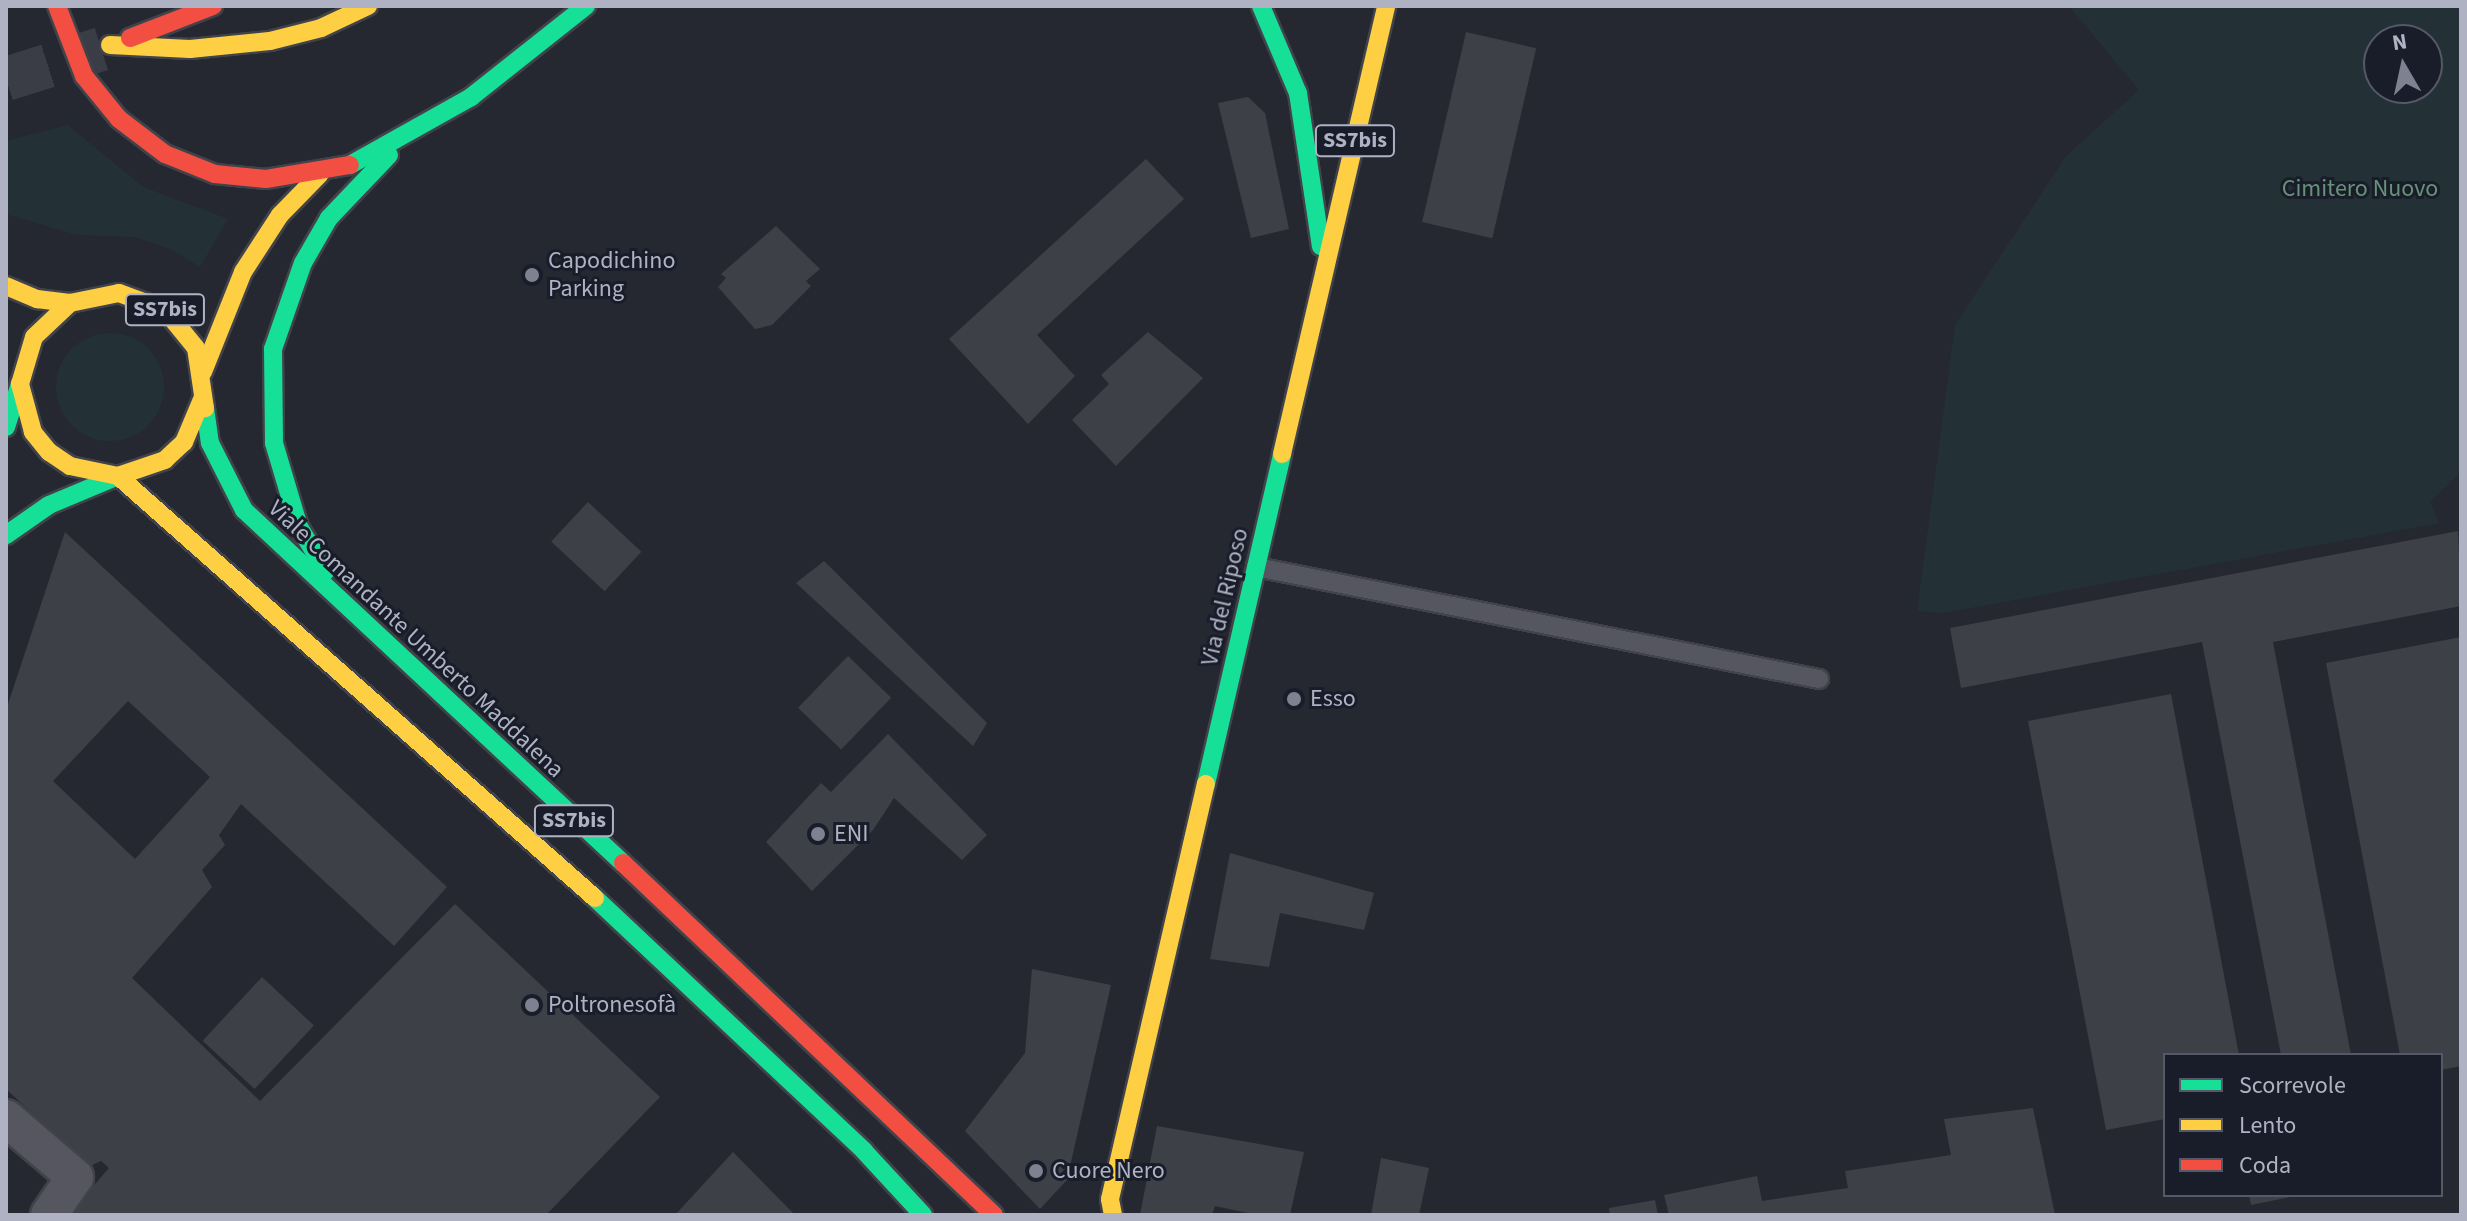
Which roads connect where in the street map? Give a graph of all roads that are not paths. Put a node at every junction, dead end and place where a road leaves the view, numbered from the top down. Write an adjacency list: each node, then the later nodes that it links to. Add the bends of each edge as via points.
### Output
1 (57, 6): 8 (main road, via 84,76 119,119 165,154 215,174 266,179)
2 (213, 6): 3 (main road, via 106,47 190,49 270,41 321,28)
3 (368, 6)
4 (586, 6): 7 (main road, via 471,97)
5 (1261, 6): 9 (main road, via 1298,93)
6 (1386, 6): 9 (main road, Via del Riposo / SS7bis)
7 (404, 139): 8 (main road, via 360,162); 20 (main road, via 329,218 303,263 273,349 270,401 285,488 299,527)
8 (320, 174): 13 (main road, via 280,215 243,272)
9 (1324, 275): 19 (main road, Via del Riposo)
10 (6, 286): 11 (main road, Viale Comandante Umberto Maddalena / SS7bis, via 37,299)
11 (70, 303): 13 (main road, Viale Comandante Umberto Maddalena / SS7bis, via 119,293 165,310 196,348); 14 (main road, via 34,337)
12 (6, 371): 14 (main road)
13 (203, 372): 15 (main road, Viale Comandante Umberto Maddalena / SS7bis)
14 (20, 384): 16 (main road); 17 (main road, SS7bis, via 33,432 49,452 70,466)
15 (203, 397): 17 (main road, Viale Comandante Umberto Maddalena / SS7bis, via 190,432 165,460); 20 (main road, Viale Comandante Umberto Maddalena / SS7bis, via 210,443 231,491 266,532)
16 (6, 427)
17 (118, 476): 18 (main road, Viale Comandante Umberto Maddalena, via 49,505); 25 (main road, SS7bis, via 638,937 864,1151)
18 (6, 535)
19 (1256, 567): 21 (lane); 23 (main road, Via del Riposo)
20 (347, 607): 26 (main road, Viale Comandante Umberto Maddalena / SS7bis, via 892,1113)
21 (1819, 679)
22 (6, 1118): 24 (street, via 75,1177)
23 (1105, 1207)
24 (49, 1215)
25 (923, 1215)
26 (994, 1215)

